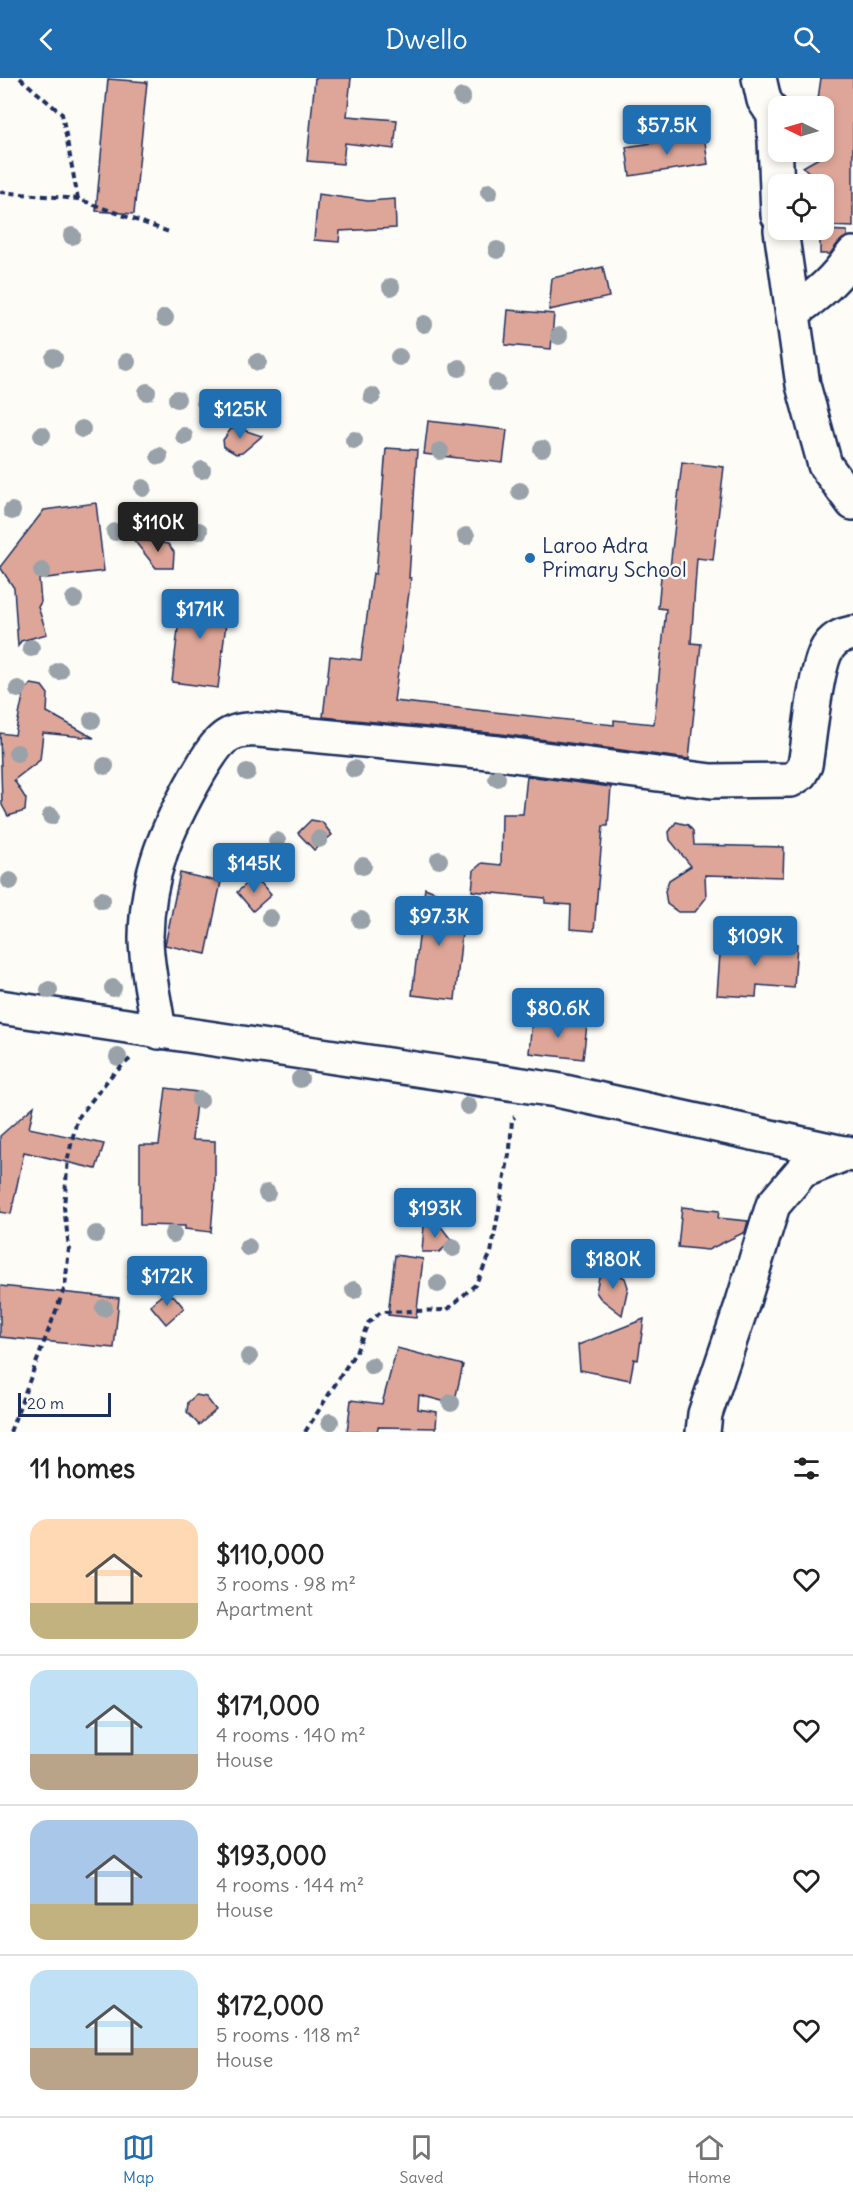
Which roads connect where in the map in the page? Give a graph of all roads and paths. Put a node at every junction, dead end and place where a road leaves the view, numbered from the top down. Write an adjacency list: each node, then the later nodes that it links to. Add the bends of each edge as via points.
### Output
1 (20, 78): 5 (path, via 62,114)
2 (759, 78): 3 (street, via 764,100 774,115)
3 (776, 174)
4 (0, 192): 5 (path)
5 (78, 199): 6 (path)
6 (168, 232)
7 (782, 240): 9 (street)
8 (853, 254): 9 (street, via 820,294)
9 (793, 312): 10 (street, via 803,384 825,465)
10 (853, 503)
11 (853, 633): 13 (street, via 840,635 828,647 821,665 805,765 801,774 791,780 711,781 499,753 246,729 226,734 173,817 155,862 146,938)
12 (0, 1007): 13 (street)
13 (159, 1032): 14 (street); 16 (path, via 111,1076 77,1119 68,1158 64,1207 69,1248 65,1287)
14 (556, 1090): 15 (street); 17 (path, via 512,1119 491,1253 475,1285 447,1310 381,1312 368,1323 357,1350)
15 (850, 1154): 18 (street, via 801,1171 773,1205 705,1414)
16 (10, 1432)
17 (305, 1432)
18 (703, 1432)

